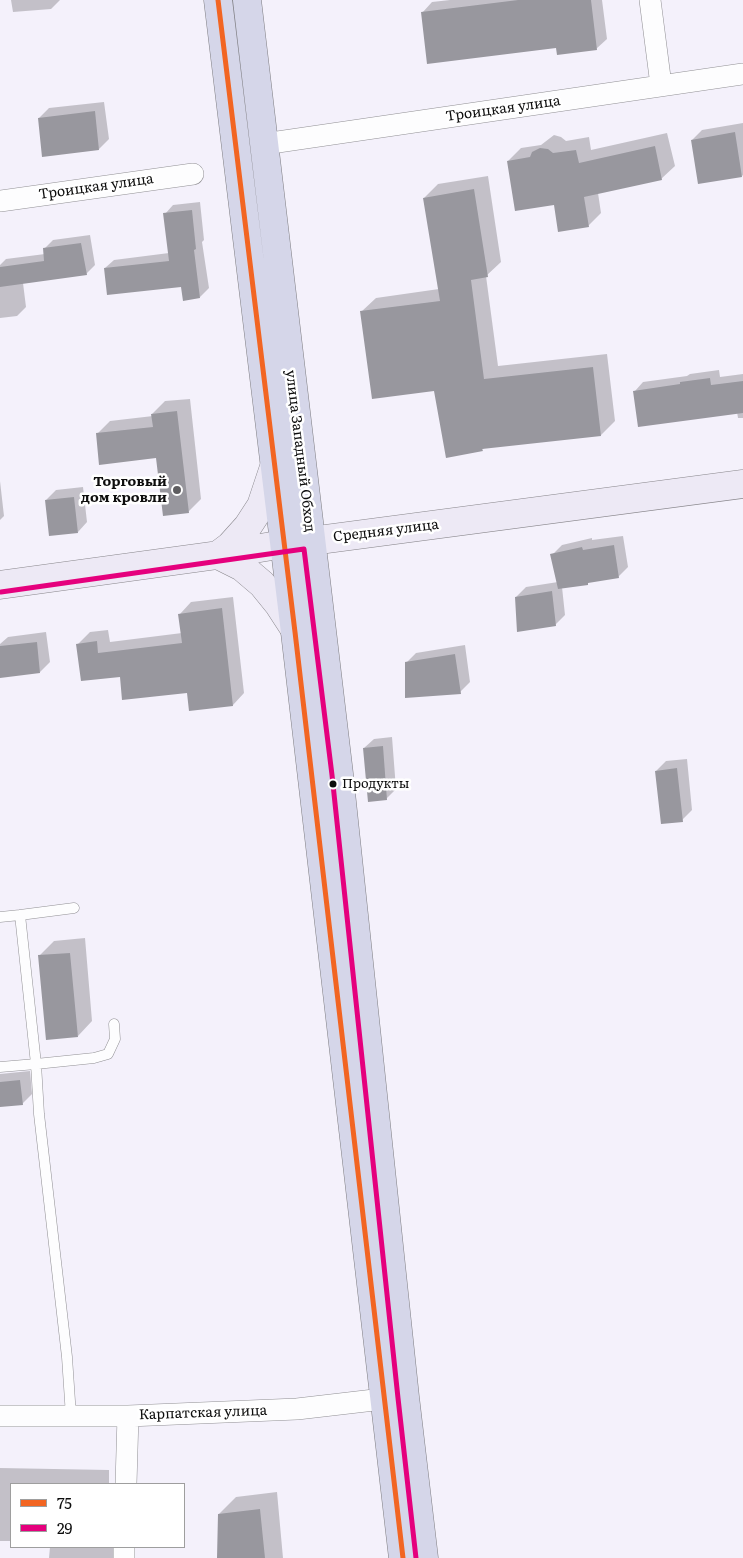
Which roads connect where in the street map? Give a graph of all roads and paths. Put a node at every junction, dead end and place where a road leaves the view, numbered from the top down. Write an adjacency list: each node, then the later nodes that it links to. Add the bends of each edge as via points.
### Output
1 (218, 0): 9 (highway, улица Западный Обход)
2 (247, 0): 6 (highway, улица Западный Обход)
3 (650, 0): 5 (street)
4 (743, 74): 5 (street, Троицкая улица)
5 (661, 85): 6 (street, Троицкая улица)
6 (264, 144): 11 (highway, улица Западный Обход)
7 (193, 174): 8 (street, Троицкая улица)
8 (0, 201)
9 (274, 467): 12 (highway, улица Западный Обход); 13 (street, via 260,506 248,526)
10 (743, 484): 11 (street, Средняя улица)
11 (311, 541): 12 (highway, Средняя улица); 22 (highway, улица Западный Обход, via 339,774)
12 (284, 544): 13 (street, Средняя улица); 15 (highway, улица Западный Обход)
13 (218, 555): 14 (street, Средняя улица); 15 (street, via 242,567 262,584)
14 (0, 585)
15 (294, 628): 22 (highway, улица Западный Обход)
16 (74, 908): 17 (lane)
17 (20, 915): 18 (lane); 20 (lane)
18 (0, 917)
19 (114, 1024): 20 (lane, via 115,1039 108,1054)
20 (36, 1064): 21 (lane); 24 (lane)
21 (0, 1067)
22 (394, 1398): 25 (street, Карпатская улица, via 297,1409); 27 (highway, улица Западный Обход); 28 (highway, улица Западный Обход)
23 (0, 1416): 24 (street, Карпатская улица)
24 (71, 1416): 25 (street, Карпатская улица)
25 (128, 1416): 26 (street)
26 (126, 1483)
27 (403, 1558)
28 (424, 1558)

